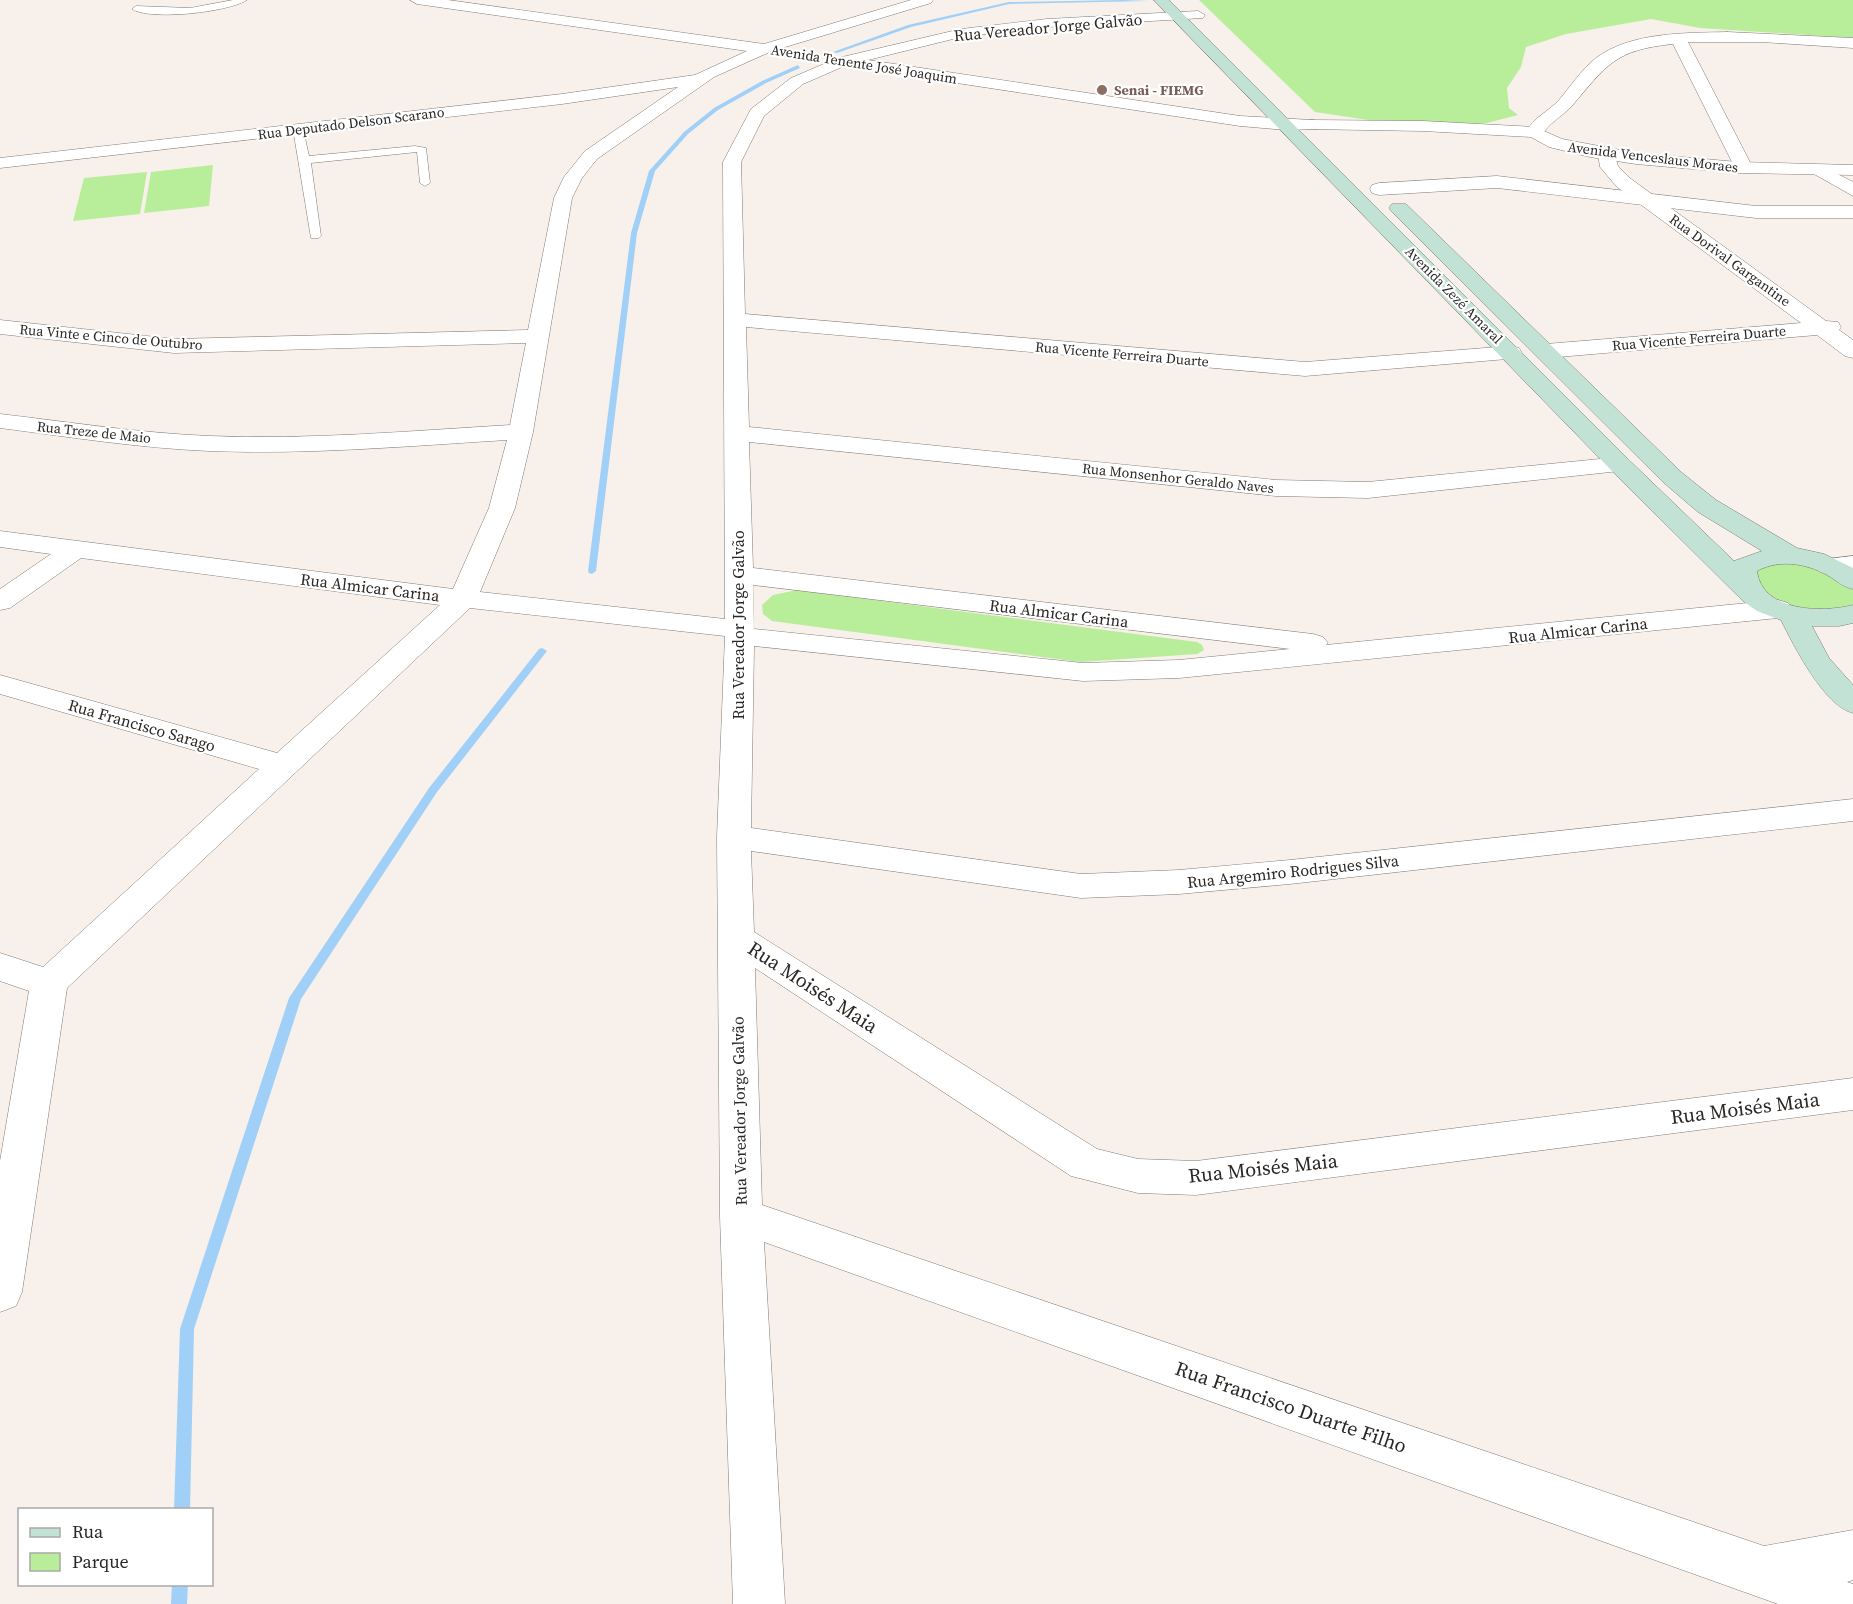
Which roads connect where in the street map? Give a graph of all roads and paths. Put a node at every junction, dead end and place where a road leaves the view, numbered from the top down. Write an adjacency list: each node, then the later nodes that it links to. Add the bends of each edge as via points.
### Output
1 (243, 0): 5 (lane, via 183,12)
2 (417, 0): 8 (street, Avenida Tenente José Joaquim)
3 (926, 0): 8 (street)
4 (1180, 8): 9 (street, Rua Vereador Jorge Galvão, via 961,33); 11 (main road); 12 (main road, Avenida Zezé Amaral)
5 (136, 9)
6 (1679, 40): 7 (street, via 1750,37); 14 (street, via 1625,48 1608,57 1590,69 1561,108 1538,125); 19 (street)
7 (1853, 43)
8 (764, 49): 9 (street, Avenida Tenente José Joaquim); 10 (street)
9 (844, 61): 12 (street, Avenida Tenente José Joaquim); 29 (street, Rua Vereador Jorge Galvão, via 797,81 756,113 732,162)
10 (701, 79): 13 (street, Rua Deputado Delson Scarano); 33 (street, via 591,155 573,177 563,198)
11 (1312, 124): 12 (street, Avenida Tenente José Joaquim); 14 (street, Avenida Venceslaus Moraes); 15 (main road)
12 (1286, 125): 22 (main road, Avenida Zezé Amaral)
13 (298, 129): 16 (lane); 18 (street, Rua Deputado Delson Scarano)
14 (1536, 132): 17 (street, Avenida Venceslaus Moraes, via 1549,142)
15 (1337, 148)
16 (305, 160): 23 (lane, via 415,148 422,150); 28 (lane)
17 (1608, 160): 19 (street, Avenida Venceslaus Moraes); 26 (street, Rua Dorival Gargantine, via 1624,183)
18 (0, 163)
19 (1744, 168): 20 (street, Avenida Venceslaus Moraes)
20 (1820, 170): 21 (street, Avenida Venceslaus Moraes); 25 (street)
21 (1853, 170)
22 (1354, 179): 24 (main road, Avenida Zezé Amaral); 36 (main road, Avenida Zezé Amaral)
23 (425, 183)
24 (1379, 189): 26 (street, via 1497,182); 34 (main road, Avenida Zezé Amaral)
25 (1853, 190)
26 (1645, 198): 27 (street, via 1781,213); 32 (street, Rua Dorival Gargantine)
27 (1853, 212)
28 (315, 236)
29 (734, 319): 36 (street, Rua Vicente Ferreira Duarte, via 1305,369); 39 (street, Rua Vereador Jorge Galvão)
30 (1853, 326): 32 (street, Rua Vicente Ferreira Duarte)
31 (0, 327): 33 (street, Rua Vinte e Cinco de Outubro, via 174,345 222,346)
32 (1821, 328): 34 (street, Rua Vicente Ferreira Duarte); 35 (street, Rua Dorival Gargantine)
33 (538, 336): 38 (street)
34 (1546, 351): 43 (main road, Avenida Zezé Amaral, via 1672,477 1707,506)
35 (1853, 351)
36 (1511, 353): 40 (main road, Avenida Zezé Amaral)
37 (0, 421): 38 (street, Rua Treze de Maio, via 239,444)
38 (521, 432): 47 (street, via 502,508)
39 (737, 433): 40 (street, Rua Monsenhor Geraldo Naves, via 1276,488 1379,489); 45 (street, Rua Vereador Jorge Galvão)
40 (1620, 465): 46 (main road, Avenida Zezé Amaral)
41 (0, 539): 42 (street, Rua Almicar Carina)
42 (76, 549): 47 (street, Rua Almicar Carina); 48 (street)
43 (1790, 556): 44 (main road, Avenida Zezé Amaral); 46 (main road, Avenida Zezé Amaral, via 1753,560 1743,568 1742,578)
44 (1845, 570)
45 (740, 575): 51 (street, Rua Vereador Jorge Galvão); 52 (street, Rua Almicar Carina)
46 (1748, 590): 49 (main road, Avenida Zezé Amaral)
47 (463, 599): 51 (street, Rua Almicar Carina); 55 (street)
48 (0, 602)
49 (1785, 612): 50 (main road, Avenida Zezé Amaral); 52 (street, Rua Almicar Carina); 54 (main road, via 1816,661)
50 (1849, 625)
51 (740, 632): 52 (street, Rua Almicar Carina, via 1083,672 1179,669); 57 (street, Rua Vereador Jorge Galvão)
52 (1377, 651)
53 (0, 684): 55 (street, Rua Francisco Sarago)
54 (1853, 704)
55 (284, 766): 60 (street)
56 (1853, 810): 57 (street, Rua Argemiro Rodrigues Silva, via 1290,872 1081,886)
57 (734, 837): 58 (street, Rua Vereador Jorge Galvão)
58 (736, 938): 61 (street, Rua Moisés Maia, via 1086,1164 1138,1176 1196,1178); 62 (street, Rua Vereador Jorge Galvão)
59 (0, 967): 60 (street)
60 (49, 982): 63 (street)
61 (1853, 1094)
62 (741, 1216): 65 (street, Rua Francisco Duarte Filho); 66 (street, Rua Vereador Jorge Galvão)
63 (0, 1292)
64 (1853, 1556): 65 (street)
65 (1764, 1572): 67 (street, Rua Francisco Duarte Filho)
66 (759, 1604)
67 (1838, 1604)

